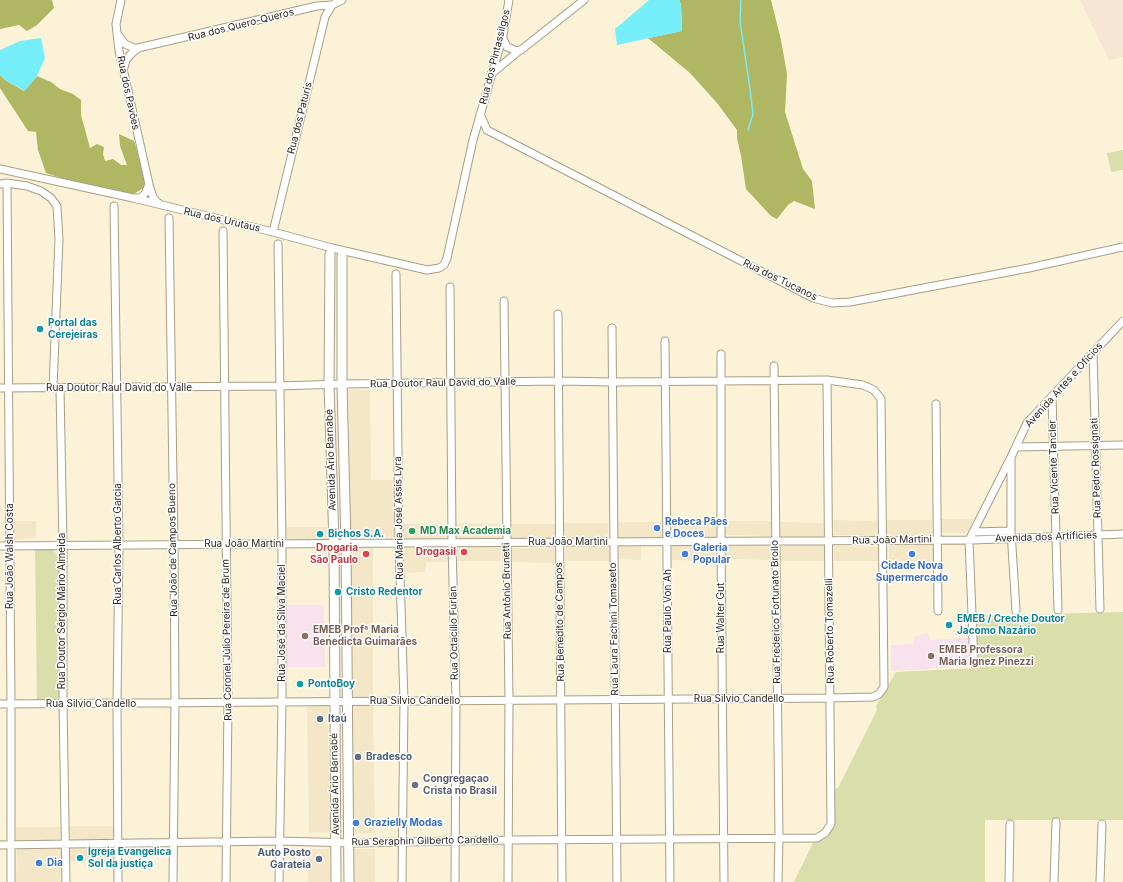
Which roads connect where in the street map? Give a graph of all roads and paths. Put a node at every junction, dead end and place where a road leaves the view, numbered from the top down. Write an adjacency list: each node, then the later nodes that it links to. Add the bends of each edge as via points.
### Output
1 (121, 0): 6 (street, Rua dos Pavões)
2 (342, 0): 5 (street, Rua dos Quero-Queros)
3 (509, 0): 7 (street, Rua dos Pintassilgos)
4 (584, 0): 9 (street)
5 (332, 5): 8 (street, Rua dos Quero-Queros, via 317,6); 23 (street, Rua dos Paturis, via 324,18)
6 (116, 31): 8 (street, via 125,44); 10 (street, Rua dos Pavões)
7 (503, 35): 9 (street, via 507,46 517,51); 11 (street, Rua dos Pintassilgos)
8 (138, 48): 10 (street, via 126,60)
9 (521, 50): 11 (street)
10 (123, 71): 17 (street, Rua dos Pavões)
11 (491, 74): 12 (street, Rua dos Pintassilgos)
12 (480, 114): 13 (street); 14 (street, Rua dos Pintassilgos)
13 (487, 130): 14 (street); 25 (street, Rua dos Tucanos, via 813,298 832,303 850,302 1029,268)
14 (473, 140): 28 (street, Rua dos Pintassilgos)
15 (0, 169): 18 (street, Rua dos Urutaus)
16 (3, 183): 56 (street, Rua João Walsh Costa); 57 (street, Rua Doutor Sérgio Mário Almeida, via 41,191 57,206)
17 (149, 184): 18 (street, via 143,196); 20 (street, Rua dos Pavões, via 153,197)
18 (133, 198): 20 (street, Rua dos Urutaus)
19 (114, 206): 58 (street, Rua Carlos Alberto Garcia)
20 (164, 206): 23 (street, Rua dos Urutaus)
21 (169, 218): 53 (street, Rua João de Campos Bueno)
22 (223, 231): 54 (street, Rua Coronel Júlio Pereira de Brum)
23 (273, 232): 28 (street, Rua dos Urutaus, via 427,270)
24 (278, 244): 52 (street, Rua José da Silva Maciel)
25 (1123, 247)
26 (330, 254): 30 (main road, Avenida Ário Barnabé)
27 (342, 256): 31 (main road, Avenida Ário Barnabé)
28 (444, 266)
29 (396, 274): 51 (street, Rua Maria José Assis Lyra)
30 (331, 281): 31 (main road, via 337,277); 49 (main road, Avenida Ário Barnabé)
31 (342, 282): 50 (main road, Avenida Ário Barnabé)
32 (450, 287): 48 (street, Rua Octacílio Furlan)
33 (504, 301): 46 (street, Rua Antônio Brunetti)
34 (558, 314): 42 (street, Rua Benedito de Campos)
35 (1123, 321): 38 (street, Avenida Artes e Ofícios)
36 (612, 328): 47 (street, Rua Laura Fachini Tomaseto)
37 (666, 340): 43 (street, Rua Paulo Von Ah)
38 (1093, 352): 59 (street, Avenida Artes e Ofícios); 63 (street, Rua Pedro Rossignati)
39 (721, 354): 44 (street, Rua Walter Gut)
40 (774, 366): 45 (street, Rua Frederico Fortunato Brollo)
41 (827, 380): 45 (street, Rua Doutor Raul David do Valle); 72 (street, Rua Roberto Tomazelli); 73 (street, Rua Doutor Raul David do Valle, via 863,385 874,390 881,399)
42 (559, 381): 46 (street, Rua Doutor Raul David do Valle); 47 (street, Rua Doutor Raul David do Valle); 82 (street, Rua Benedito de Campos)
43 (667, 381): 44 (street, Rua Doutor Raul David do Valle); 47 (street, Rua Doutor Raul David do Valle); 79 (street, Rua Paulo Von Ah)
44 (722, 381): 45 (street, Rua Doutor Raul David do Valle); 75 (street, Rua Walter Gut)
45 (774, 381): 76 (street, Rua Frederico Fortunato Brollo)
46 (505, 382): 48 (street, Rua Doutor Raul David do Valle); 77 (street, Rua Antônio Brunetti)
47 (613, 382): 78 (street, Rua Laura Fachini Tomaseto)
48 (452, 383): 51 (street, Rua Doutor Raul David do Valle); 81 (street, Rua Octacílio Furlan)
49 (329, 384): 50 (street, Rua Doutor Raul David do Valle); 52 (street, Rua Doutor Raul David do Valle); 85 (main road, Avenida Ário Barnabé)
50 (342, 384): 51 (street, Rua Doutor Raul David do Valle); 86 (main road, Avenida Ário Barnabé)
51 (397, 384): 80 (street, Rua Maria José Assis Lyra)
52 (279, 386): 54 (street, Rua Doutor Raul David do Valle); 84 (street, Rua José da Silva Maciel)
53 (170, 387): 54 (street, Rua Doutor Raul David do Valle); 58 (street, Rua Doutor Raul David do Valle); 88 (street, Rua João de Campos Bueno)
54 (224, 387): 83 (street, Rua Coronel Júlio Pereira de Brum)
55 (0, 388): 56 (street, Rua Doutor Raul David do Valle)
56 (8, 388): 57 (street, Rua Doutor Raul David do Valle); 90 (street, Rua João Walsh Costa)
57 (56, 388): 58 (street, Rua Doutor Raul David do Valle); 91 (street, Rua Doutor Sérgio Mário Almeida)
58 (117, 388): 87 (street, Rua Carlos Alberto Garcia)
59 (1052, 396): 62 (street, Rua Vicente Tancler); 64 (street, Avenida Artes e Ofícios, via 1026,423)
60 (936, 404): 71 (street)
61 (1123, 445): 63 (street)
62 (1053, 446): 63 (street); 64 (street); 70 (street, Rua Vicente Tancler)
63 (1095, 446): 69 (street, Rua Pedro Rossignati)
64 (1016, 447): 65 (street, Avenida Artes e Ofícios)
65 (1011, 457): 66 (street, Avenida Artes e Ofícios); 67 (street)
66 (973, 532): 67 (street); 74 (street, Avenida Artes e Ofícios)
67 (1012, 534): 70 (street, Avenida dos Artíficies); 74 (street, Avenida dos Artíficies); 95 (street)
68 (1123, 534): 69 (street, Avenida dos Artíficies)
69 (1098, 535): 70 (street, Avenida dos Artíficies); 92 (street, Rua Pedro Rossignati)
70 (1056, 536): 93 (street, Rua Vicente Tancler)
71 (937, 539): 73 (street, Rua João Martini); 74 (street, Rua João Martini); 94 (street)
72 (829, 540): 73 (street, Rua João Martini); 76 (street, Rua João Martini); 97 (street, Rua Roberto Tomazelli)
73 (882, 540): 97 (street, Rua Silvio Candello, via 884,688 873,697)
74 (969, 540): 96 (street)
75 (720, 541): 76 (street, Rua João Martini); 79 (street, Rua João Martini); 99 (street, Rua Walter Gut)
76 (775, 541): 100 (street, Rua Frederico Fortunato Brollo)
77 (506, 542): 81 (street, Rua João Martini); 82 (street, Rua João Martini); 101 (street, Rua Antônio Brunetti)
78 (614, 542): 79 (street, Rua João Martini); 82 (street, Rua João Martini); 103 (street, Rua Laura Fachini Tomaseto)
79 (668, 542): 98 (street, Rua Paulo Von Ah)
80 (399, 543): 81 (street, Rua João Martini); 86 (street, Rua João Martini); 104 (street, Rua Maria José Assis Lyra)
81 (452, 543): 105 (street, Rua Octacílio Furlan)
82 (559, 543): 102 (street, Rua Benedito de Campos)
83 (226, 544): 84 (street, Rua João Martini); 88 (street, Rua João Martini); 110 (street, Rua Coronel Júlio Pereira de Brum)
84 (282, 544): 85 (street, Rua João Martini); 106 (street, Rua José da Silva Maciel)
85 (334, 544): 86 (street, Rua João Martini); 107 (main road, Avenida Ário Barnabé)
86 (346, 544): 108 (main road, Avenida Ário Barnabé)
87 (119, 545): 88 (street, Rua João Martini); 91 (street, Rua João Martini); 114 (street, Rua Carlos Alberto Garcia)
88 (174, 545): 109 (street, Rua João de Campos Bueno)
89 (0, 546): 90 (street, Rua João Martini)
90 (10, 546): 91 (street, Rua João Martini); 112 (street, Rua João Walsh Costa)
91 (63, 546): 113 (street, Rua Doutor Sérgio Mário Almeida)
92 (1100, 609)
93 (1058, 610)
94 (938, 611)
95 (1016, 611)
96 (974, 664)
97 (830, 698): 100 (street, Rua Silvio Candello); 121 (street, Rua Roberto Tomazelli, via 830,824 825,833 817,838)
98 (668, 699): 99 (street, Rua Silvio Candello); 103 (street, Rua Silvio Candello); 119 (street, Rua Paulo Von Ah)
99 (722, 699): 100 (street, Rua Silvio Candello); 120 (street, Rua Walter Gut)
100 (777, 699): 121 (street, Rua Frederico Fortunato Brollo)
101 (509, 700): 102 (street, Rua Silvio Candello); 105 (street, Rua Silvio Candello); 122 (street, Rua Antônio Brunetti)
102 (561, 700): 103 (street, Rua Silvio Candello); 123 (street, Rua Benedito de Campos)
103 (615, 700): 118 (street, Rua Laura Fachini Tomaseto)
104 (404, 701): 105 (street, Rua Silvio Candello); 108 (street, Rua Silvio Candello); 124 (street, Rua Maria José Assis Lyra)
105 (456, 701): 125 (street, Rua Octacílio Furlan)
106 (282, 702): 107 (street, Rua Silvio Candello); 110 (street, Rua Silvio Candello); 127 (street, Rua José da Silva Maciel)
107 (334, 702): 108 (street, Rua Silvio Candello); 129 (main road, Avenida Ário Barnabé)
108 (347, 702): 130 (main road, Avenida Ário Barnabé)
109 (175, 703): 110 (street, Rua Silvio Candello); 114 (street, Rua Silvio Candello); 128 (street, Rua João de Campos Bueno)
110 (228, 703): 126 (street, Rua Coronel Júlio Pereira de Brum)
111 (0, 704): 112 (street, Rua Silvio Candello)
112 (11, 704): 113 (street, Rua Silvio Candello); 134 (street, Rua João Walsh Costa)
113 (63, 704): 114 (street, Rua Silvio Candello); 131 (street, Rua Doutor Sérgio Mário Almeida)
114 (117, 704): 132 (street, Rua Carlos Alberto Garcia)
115 (1056, 822): 152 (street)
116 (1010, 824): 151 (street)
117 (1102, 824): 153 (street)
118 (616, 839): 119 (street, Rua Seraphin Gilberto Candello); 123 (street, Rua Seraphin Gilberto Candello); 147 (street, Rua Laura Fachini Tomaseto)
119 (670, 839): 120 (street, Rua Seraphin Gilberto Candello); 148 (street, Rua Paulo Von Ah)
120 (724, 839): 121 (street, Rua Seraphin Gilberto Candello); 149 (street, Rua Walter Gut)
121 (779, 839): 150 (street, Rua Frederico Fortunato Brollo)
122 (507, 840): 123 (street, Rua Seraphin Gilberto Candello); 125 (street, Rua Seraphin Gilberto Candello); 145 (street, Rua Antônio Brunetti)
123 (562, 840): 146 (street, Rua Benedito de Campos)
124 (401, 841): 125 (street, Rua Seraphin Gilberto Candello); 130 (street, Rua Seraphin Gilberto Candello); 143 (street, Rua Maria José Assis Lyra)
125 (455, 841): 144 (street, Rua Octacílio Furlan)
126 (225, 842): 127 (street, Rua Seraphin Gilberto Candello); 128 (street, Rua Seraphin Gilberto Candello); 139 (street, Rua Coronel Júlio Pereira de Brum)
127 (279, 842): 129 (street, Rua Seraphin Gilberto Candello); 140 (street, Rua José da Silva Maciel)
128 (173, 843): 132 (street, Rua Seraphin Gilberto Candello); 138 (street, Rua João de Campos Bueno)
129 (336, 843): 130 (street, Rua Seraphin Gilberto Candello); 141 (main road, Avenida Ário Barnabé)
130 (349, 843): 142 (main road, Avenida Ário Barnabé)
131 (66, 844): 132 (street, Rua Seraphin Gilberto Candello); 134 (street, Rua Seraphin Gilberto Candello); 136 (street, Rua Doutor Sérgio Mário Almeida)
132 (117, 844): 137 (street, Rua Carlos Alberto Garcia)
133 (0, 845): 134 (street, Rua Seraphin Gilberto Candello)
134 (10, 845): 135 (street, Rua João Walsh Costa)
135 (11, 882)
136 (66, 882)
137 (118, 882)
138 (173, 882)
139 (226, 882)
140 (279, 882)
141 (336, 882)
142 (349, 882)
143 (402, 882)
144 (455, 882)
145 (508, 882)
146 (562, 882)
147 (617, 882)
148 (670, 882)
149 (724, 882)
150 (778, 882)
151 (1010, 882)
152 (1054, 882)
153 (1100, 882)

